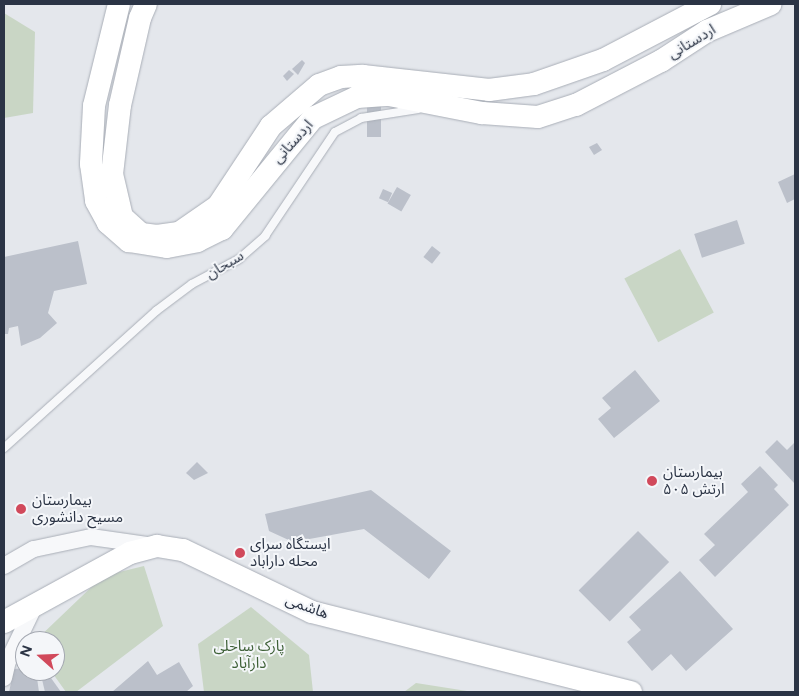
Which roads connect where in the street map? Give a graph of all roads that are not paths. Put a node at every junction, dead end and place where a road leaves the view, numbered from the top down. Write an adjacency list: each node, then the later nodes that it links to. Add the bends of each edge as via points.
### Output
1 (119, 4): 6 (main road, اردستانی, via 94,106 91,164 96,201 108,223 129,241 167,247 197,241 222,229 286,147 313,118 333,107 357,97 389,95)
2 (146, 4): 5 (main road, اردستانی, via 120,106 112,174 122,217 141,234 179,233 211,212 271,126 319,85 341,77 363,76 489,90)
3 (710, 4): 5 (main road, اردستانی, via 603,60)
4 (772, 4): 7 (main road, اردستانی, via 707,31 661,60)
5 (534, 84): 7 (main road, via 546,105 556,109); 8 (main road, via 523,100 505,111)
6 (443, 105): 8 (main road, اردستانی); 9 (lane, سبحان, via 361,118 335,132 265,236 239,259 192,284 156,311)
7 (576, 105): 8 (main road, اردستانی, via 538,117)
8 (482, 113)
9 (4, 448)
10 (157, 546): 11 (street, via 91,537 34,549); 12 (main road, هاشمی, via 130,553); 15 (main road, هاشمی, via 183,550 312,612)
11 (4, 566)
12 (34, 607): 13 (main road, هاشمی); 14 (street, via 8,661)
13 (4, 622)
14 (4, 678)
15 (631, 692)

